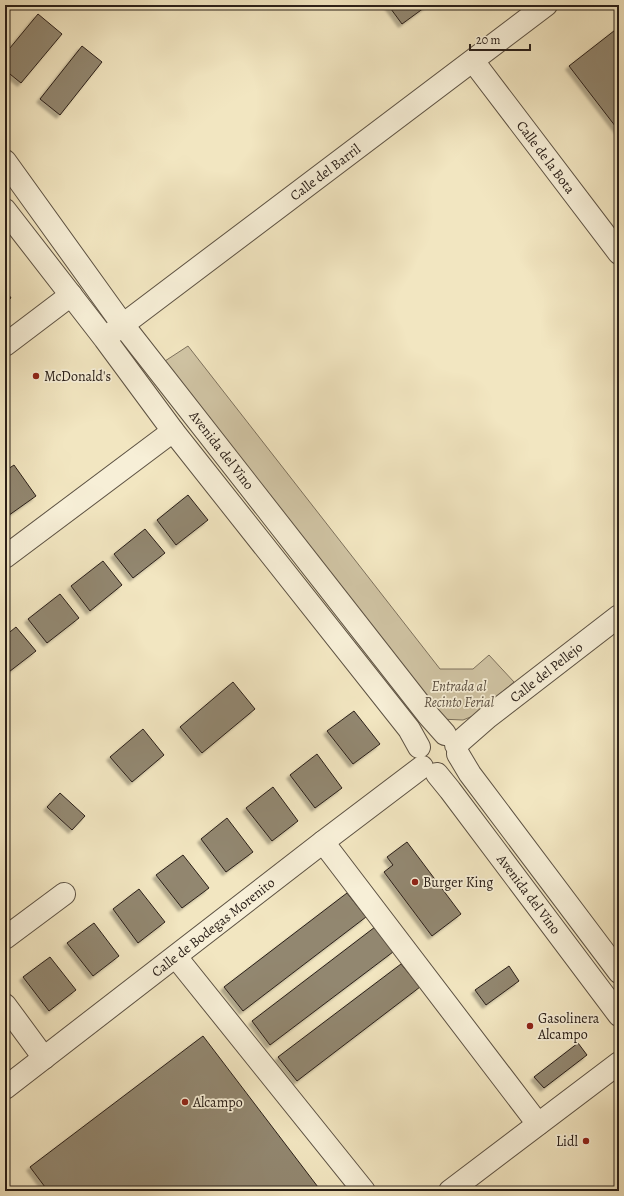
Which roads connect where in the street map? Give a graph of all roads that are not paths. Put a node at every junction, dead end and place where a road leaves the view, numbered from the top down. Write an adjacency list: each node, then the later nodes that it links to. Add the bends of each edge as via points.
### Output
1 (546, 5): 2 (street, Calle del Barril)
2 (472, 61): 5 (street, Calle de la Bota); 7 (street, Calle del Barril)
3 (5, 161): 7 (street, Avenida del Vino)
4 (5, 210): 6 (street, Avenida del Vino)
5 (619, 253)
6 (71, 295): 8 (street, Avenida del Vino); 9 (street)
7 (123, 324): 8 (street, Calle del Barril); 13 (street, Avenida del Vino)
8 (105, 339): 10 (street, Avenida del Vino)
9 (5, 345)
10 (173, 431): 11 (street); 14 (street, Avenida del Vino, via 409,729)
11 (5, 557)
12 (619, 616): 13 (street, Calle del Pellejo)
13 (453, 744): 14 (street, via 457,762 452,769 445,773); 14 (street, via 437,733 429,735 423,740); 19 (street, Avenida del Vino, via 470,774)
14 (426, 763): 15 (street, Calle de Bodegas Morenito); 21 (street, Avenida del Vino, via 450,790)
15 (323, 842): 18 (street, Calle de Bodegas Morenito); 25 (street)
16 (64, 894): 17 (street)
17 (5, 938)
18 (176, 957): 22 (street, Calle de Bodegas Morenito); 26 (street)
19 (619, 972)
20 (5, 1005): 22 (street)
21 (619, 1015)
22 (44, 1058): 24 (street, Calle de Bodegas Morenito)
23 (619, 1063): 25 (street)
24 (5, 1088)
25 (538, 1124): 27 (street)
26 (364, 1191)
27 (450, 1191)

